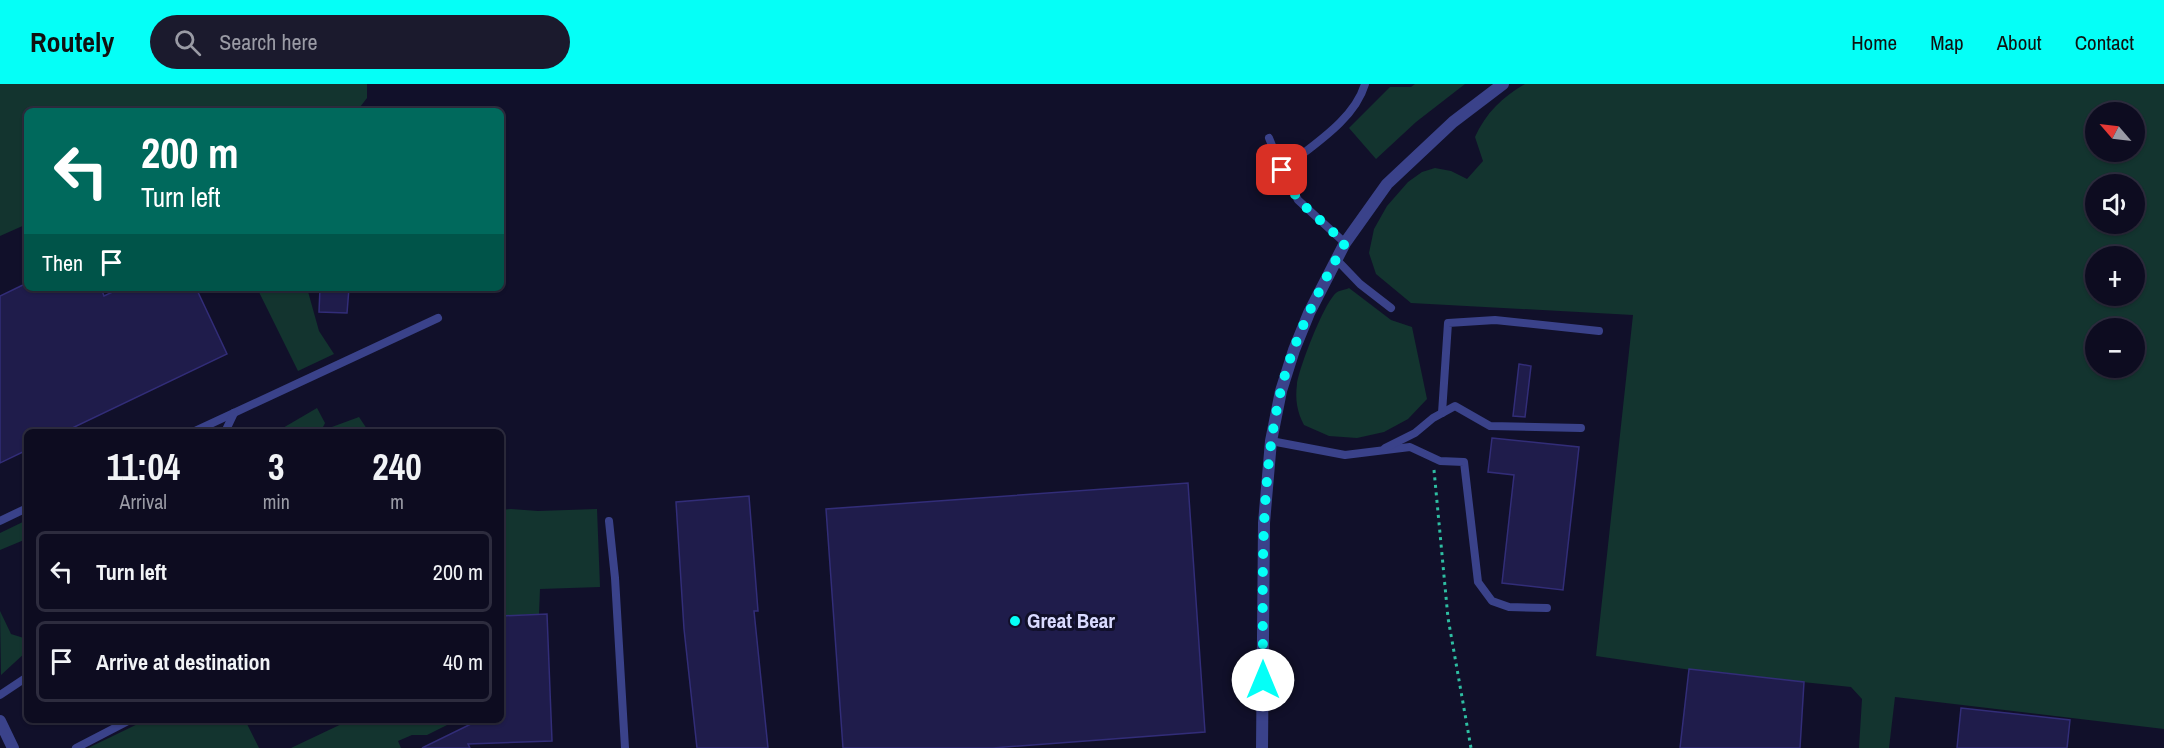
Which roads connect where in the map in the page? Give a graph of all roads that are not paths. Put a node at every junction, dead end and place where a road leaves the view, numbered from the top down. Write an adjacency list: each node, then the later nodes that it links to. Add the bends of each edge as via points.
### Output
1 (1365, 84): 4 (lane, via 1350,114)
2 (1503, 84): 5 (street, via 1454,122 1388,184)
3 (1269, 138): 4 (lane)
4 (1282, 170): 5 (lane, via 1298,200)
5 (1345, 243): 6 (street)
6 (1336, 259): 7 (lane); 15 (street, via 1294,350)
7 (1391, 308)
8 (438, 318): 10 (lane)
9 (1599, 331): 11 (lane, via 1495,320 1448,323)
10 (234, 413): 12 (lane); 13 (lane)
11 (1442, 413): 14 (lane, via 1455,406 1490,426); 16 (lane, via 1415,433)
12 (199, 429)
13 (226, 429)
14 (1581, 429)
15 (1271, 441): 16 (lane, via 1345,455); 28 (street, via 1264,523)
16 (1378, 451): 20 (lane, via 1410,447 1440,461 1464,462 1478,582 1492,601 1509,607)
17 (24, 509): 18 (lane)
18 (0, 521)
19 (609, 521): 27 (lane)
20 (1546, 608)
21 (24, 679): 22 (lane)
22 (0, 695)
23 (0, 721): 25 (street)
24 (124, 723): 26 (lane)
25 (13, 748)
26 (76, 748)
27 (625, 748)
28 (1262, 748)

